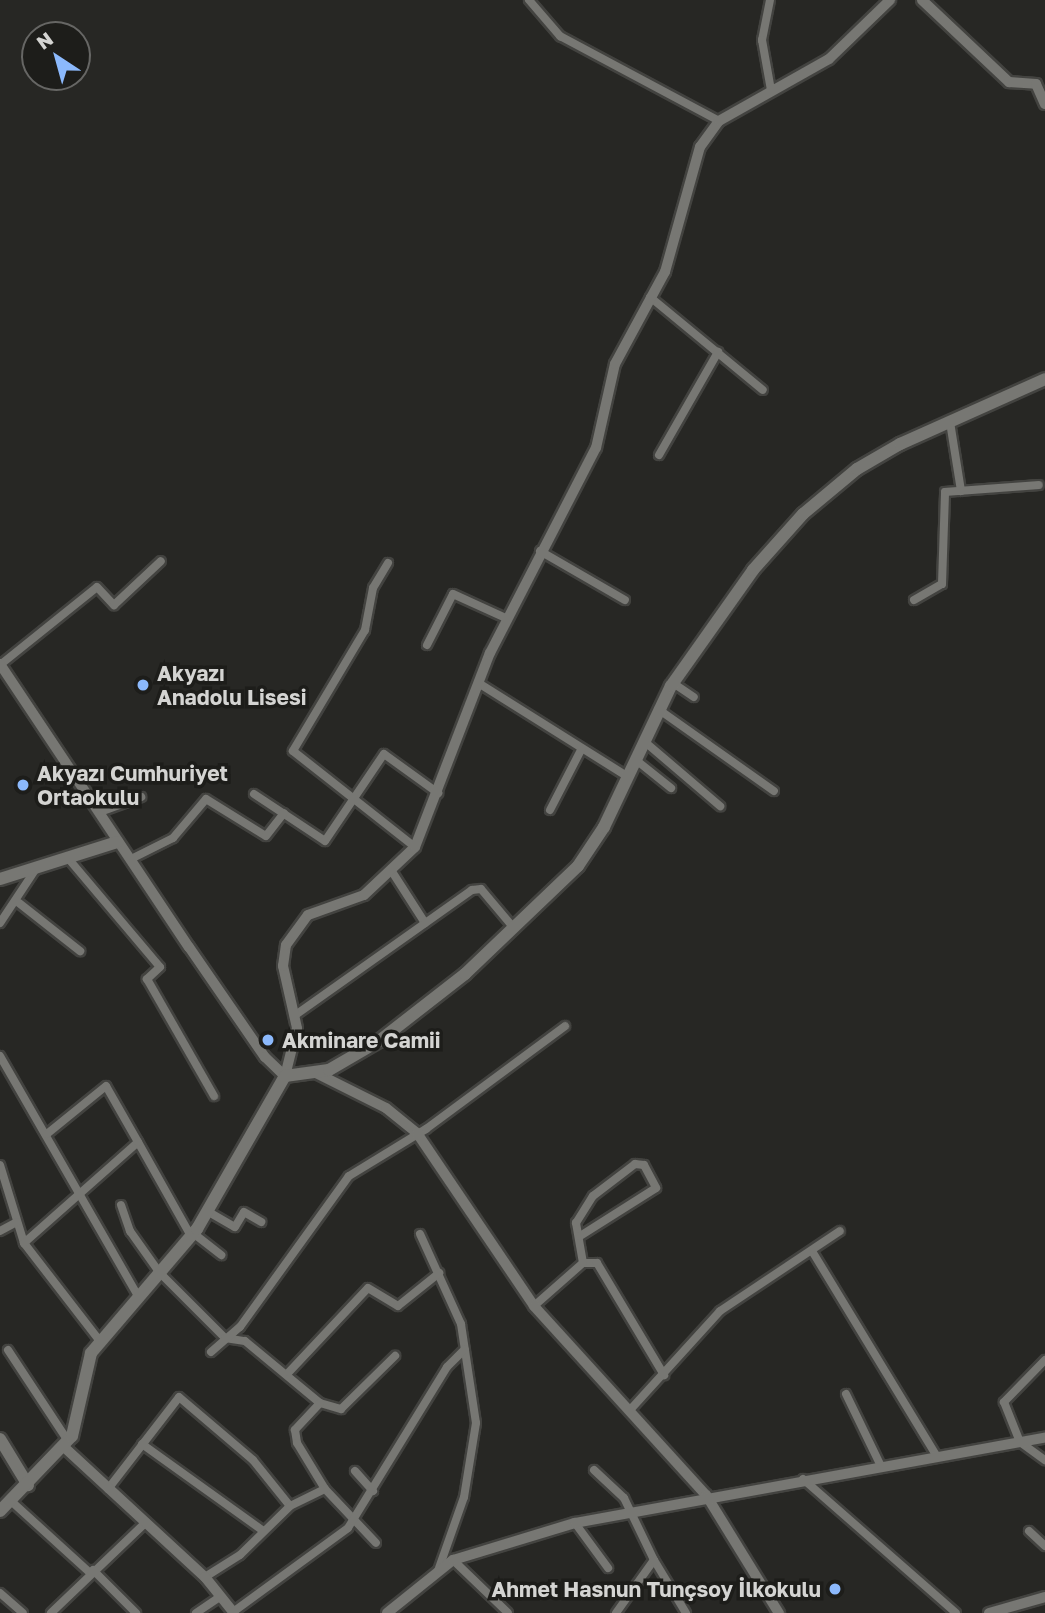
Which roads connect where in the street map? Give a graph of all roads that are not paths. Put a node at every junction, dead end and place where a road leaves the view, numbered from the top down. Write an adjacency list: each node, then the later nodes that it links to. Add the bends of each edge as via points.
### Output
1 (528, 0): 8 (street, via 560,36)
2 (771, 0): 6 (street, via 762,40)
3 (890, 0): 6 (street, via 829,59)
4 (922, 0): 5 (street, via 1009,82)
5 (1040, 83): 7 (street)
6 (771, 90): 8 (street)
7 (1045, 104)
8 (719, 121): 9 (street, via 700,147 665,272)
9 (650, 297): 10 (street); 17 (street, via 615,364 596,448)
10 (718, 352): 12 (street); 14 (street)
11 (1045, 379): 13 (main road)
12 (763, 390)
13 (950, 422): 16 (street); 25 (main road, via 857,469 803,514)
14 (659, 455)
15 (1040, 485): 16 (street)
16 (961, 491): 21 (street, via 945,492 942,584)
17 (540, 551): 20 (street); 22 (street)
18 (161, 561): 24 (street, via 114,605 97,587)
19 (388, 564): 38 (street, via 373,588 365,631 293,751)
20 (625, 600)
21 (914, 600)
22 (508, 619): 23 (street, via 453,594); 26 (street)
23 (428, 645)
24 (0, 665): 41 (street)
25 (673, 683): 27 (street); 28 (main road)
26 (480, 684): 30 (street); 35 (street)
27 (694, 696)
28 (658, 709): 29 (main road); 34 (street)
29 (645, 742): 31 (main road); 39 (street)
30 (581, 750): 32 (street); 40 (street)
31 (636, 760): 32 (main road); 33 (street)
32 (628, 776): 53 (main road, via 578,866)
33 (671, 788)
34 (774, 791)
35 (438, 793): 38 (street, via 384,754); 44 (street)
36 (254, 794): 42 (street)
37 (141, 797): 41 (street)
38 (354, 798): 42 (street, via 325,841); 44 (street)
39 (720, 806)
40 (550, 810)
41 (100, 812): 43 (street)
42 (284, 813): 46 (street, via 266,836 206,799 173,838)
43 (117, 842): 45 (main road); 46 (street)
44 (415, 848): 48 (street)
45 (67, 857): 47 (main road); 62 (street, via 160,967 147,979)
46 (131, 859): 60 (street, via 265,1057)
47 (37, 867): 49 (main road); 50 (street)
48 (391, 870): 52 (street); 55 (street, via 365,895 307,915 286,945 283,966)
49 (0, 879)
50 (19, 903): 51 (street); 54 (street)
51 (0, 923)
52 (425, 923): 53 (street, via 481,889); 55 (street)
53 (513, 927): 58 (main road, via 379,1041 329,1070)
54 (80, 951)
55 (294, 1016): 60 (street)
56 (565, 1026): 63 (street, via 426,1129)
57 (0, 1056): 59 (street)
58 (314, 1072): 60 (main road); 63 (street, via 386,1108)
59 (11, 1074): 61 (street); 64 (street)
60 (285, 1076): 69 (main road)
61 (0, 1080)
62 (214, 1096)
63 (414, 1131): 84 (street); 85 (street, via 349,1176 240,1327)
64 (47, 1134): 65 (street, via 106,1086); 67 (street)
65 (138, 1142): 67 (street); 75 (street)
66 (0, 1165): 70 (street)
67 (80, 1199): 77 (street); 83 (street)
68 (121, 1205): 81 (street, via 130,1231)
69 (207, 1211): 71 (street, via 234,1227 244,1212); 75 (main road)
70 (17, 1222): 72 (street); 77 (street)
71 (261, 1222)
72 (0, 1231)
73 (839, 1231): 78 (street)
74 (420, 1234): 82 (street)
75 (192, 1235): 79 (street); 81 (main road)
76 (580, 1236): 76 (street, via 656,1188 644,1165 635,1164 593,1196 576,1223); 80 (street)
77 (24, 1243): 86 (street)
78 (812, 1251): 93 (street, via 720,1311); 102 (street)
79 (221, 1255)
80 (583, 1263): 84 (street); 93 (street, via 597,1263)
81 (159, 1272): 83 (main road); 85 (street)
82 (439, 1273): 87 (street); 92 (street, via 398,1306 368,1288)
83 (138, 1296): 86 (main road)
84 (534, 1306): 96 (street)
85 (225, 1338): 89 (street); 92 (street, via 245,1341)
86 (99, 1340): 100 (main road)
87 (465, 1349): 111 (street, via 447,1367); 128 (street, via 475,1444)
88 (8, 1350): 100 (street)
89 (211, 1352)
90 (395, 1356): 95 (street, via 341,1409)
91 (1045, 1360): 99 (street, via 1004,1402)
92 (289, 1372): 95 (street)
93 (664, 1375): 96 (street)
94 (846, 1394): 104 (street)
95 (320, 1403): 110 (street, via 295,1430)
96 (630, 1410): 112 (street)
97 (0, 1438): 108 (main road)
98 (1045, 1438): 99 (street)
99 (1020, 1442): 102 (street); 103 (street)
100 (66, 1444): 108 (main road); 109 (street)
101 (142, 1444): 109 (street); 114 (street, via 179,1397 253,1460); 120 (street)
102 (936, 1455): 104 (street)
103 (1045, 1460)
104 (880, 1464): 107 (street)
105 (594, 1470): 115 (street)
106 (355, 1471): 111 (street)
107 (803, 1479): 112 (street); 144 (street)
108 (28, 1485): 113 (main road)
109 (108, 1489): 119 (street)
110 (325, 1489): 114 (street); 117 (street)
111 (373, 1491): 117 (street)
112 (706, 1495): 115 (street); 143 (street)
113 (11, 1501): 116 (main road); 127 (street)
114 (290, 1506): 120 (street)
115 (628, 1510): 118 (street); 125 (street)
116 (0, 1511)
117 (356, 1518): 122 (street); 134 (street, via 329,1548)
118 (575, 1523): 124 (street); 126 (street)
119 (143, 1525): 127 (street); 129 (street)
120 (262, 1530): 129 (street, via 240,1555)
121 (1029, 1531): 123 (street)
122 (376, 1543)
123 (1045, 1546)
124 (453, 1560): 128 (street); 140 (street)
125 (654, 1560): 141 (street); 142 (street)
126 (608, 1568)
127 (91, 1571): 136 (street); 137 (street)
128 (436, 1574): 139 (street)
129 (205, 1577): 132 (street)
130 (0, 1593): 135 (street)
131 (1045, 1597): 133 (street)
132 (218, 1598): 134 (street); 138 (street)
133 (1007, 1611): 145 (street)
134 (233, 1612)
135 (23, 1613)
136 (51, 1613)
137 (136, 1613)
138 (196, 1613)
139 (387, 1613)
140 (508, 1613)
141 (616, 1613)
142 (686, 1613)
143 (779, 1613)
144 (956, 1613)
145 (989, 1613)

